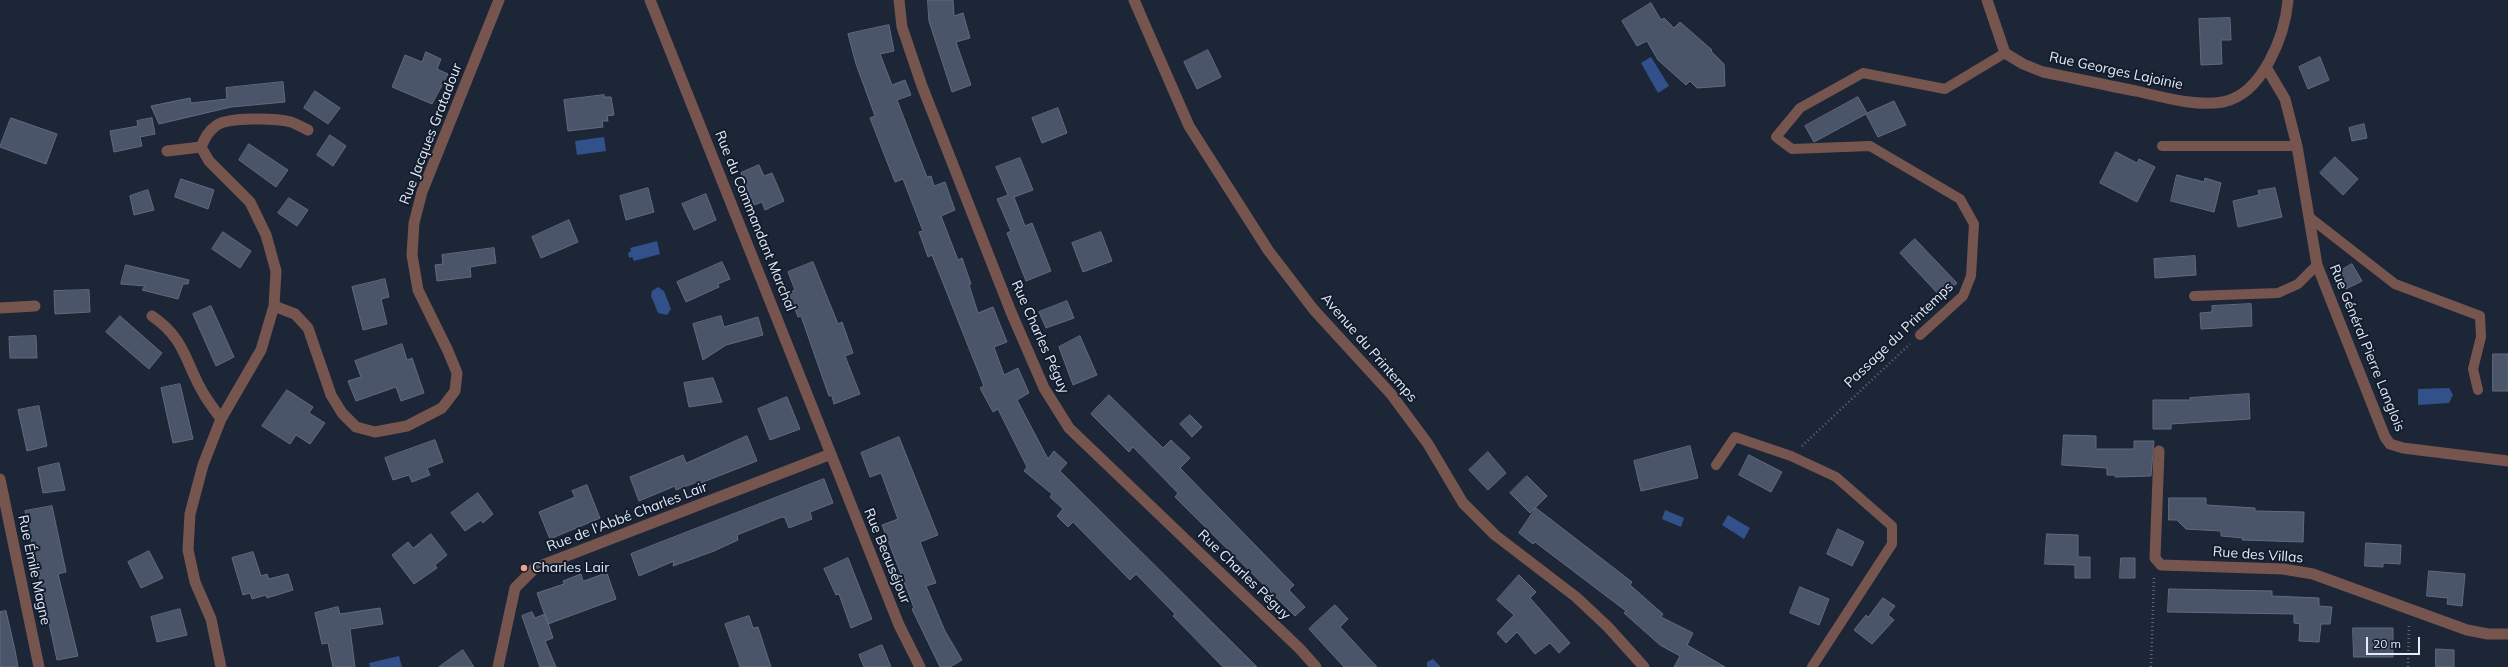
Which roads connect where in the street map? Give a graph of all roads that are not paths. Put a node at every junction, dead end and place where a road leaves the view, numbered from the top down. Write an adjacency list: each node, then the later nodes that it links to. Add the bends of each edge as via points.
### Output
1 (499, 0): 18 (street, Rue Jacques Gratadour, via 422,192 414,223 412,256 418,290 448,350 456,374 455,391 442,408 407,426 375,432 356,427 342,413 331,395 308,328 295,314)
2 (650, 0): 25 (street, Rue du Commandant Marchal)
3 (899, 0): 34 (street, Rue Charles Péguy, via 902,27 922,86 1011,312 1044,388 1069,428)
4 (1134, 0): 35 (street, Avenue du Printemps, via 1189,126 1268,250 1314,310 1392,394 1428,444 1463,503 1495,535 1576,597 1608,627)
5 (1987, 0): 7 (street)
6 (2288, 0): 8 (street, Rue Georges Lajoinie, via 2287,20)
7 (2005, 53): 8 (street, Rue Georges Lajoinie, via 2043,72 2194,102 2224,102 2243,93 2258,81); 21 (lane, Passage du Printemps, via 1946,89 1863,73 1800,108 1776,137 1792,149 1870,146 1960,199 1974,224 1971,276 1963,296)
8 (2266, 67): 11 (street, via 2285,99)
9 (308, 130): 12 (street, via 291,122 233,121 218,124 206,134)
10 (2162, 146): 11 (lane)
11 (2297, 146): 14 (street)
12 (201, 147): 13 (street); 18 (street, via 209,161 250,202 266,235 276,271)
13 (167, 151)
14 (2309, 217): 15 (street); 22 (lane, via 2395,284 2480,316 2481,337 2473,369)
15 (2317, 265): 16 (lane, via 2298,284 2278,293); 26 (street, Rue Général Pierre Langlois, via 2390,444 2403,448)
16 (2194, 296)
17 (35, 306): 19 (street)
18 (274, 306): 23 (street, via 261,350)
19 (0, 308)
20 (152, 316): 23 (street, via 166,326 186,353 204,396)
21 (1920, 335)
22 (2478, 390)
23 (221, 419): 31 (street, via 199,479 190,514 188,550 195,582 211,618)
24 (2159, 451): 29 (street, Rue des Villas, via 2155,558 2162,565 2283,569 2313,574 2467,630)
25 (831, 454): 32 (street, Rue de l'Abbé Charles Lair, via 535,568 515,588); 33 (street, Rue Beauséjour, via 899,626)
26 (2508, 461)
27 (1716, 465): 36 (lane, via 1735,436 1791,456 1836,477 1892,526 1892,544)
28 (0, 478): 30 (street, Rue Émile Magne)
29 (2508, 634)
30 (39, 667)
31 (221, 667)
32 (498, 667)
33 (920, 667)
34 (1316, 667)
35 (1644, 667)
36 (1812, 667)

